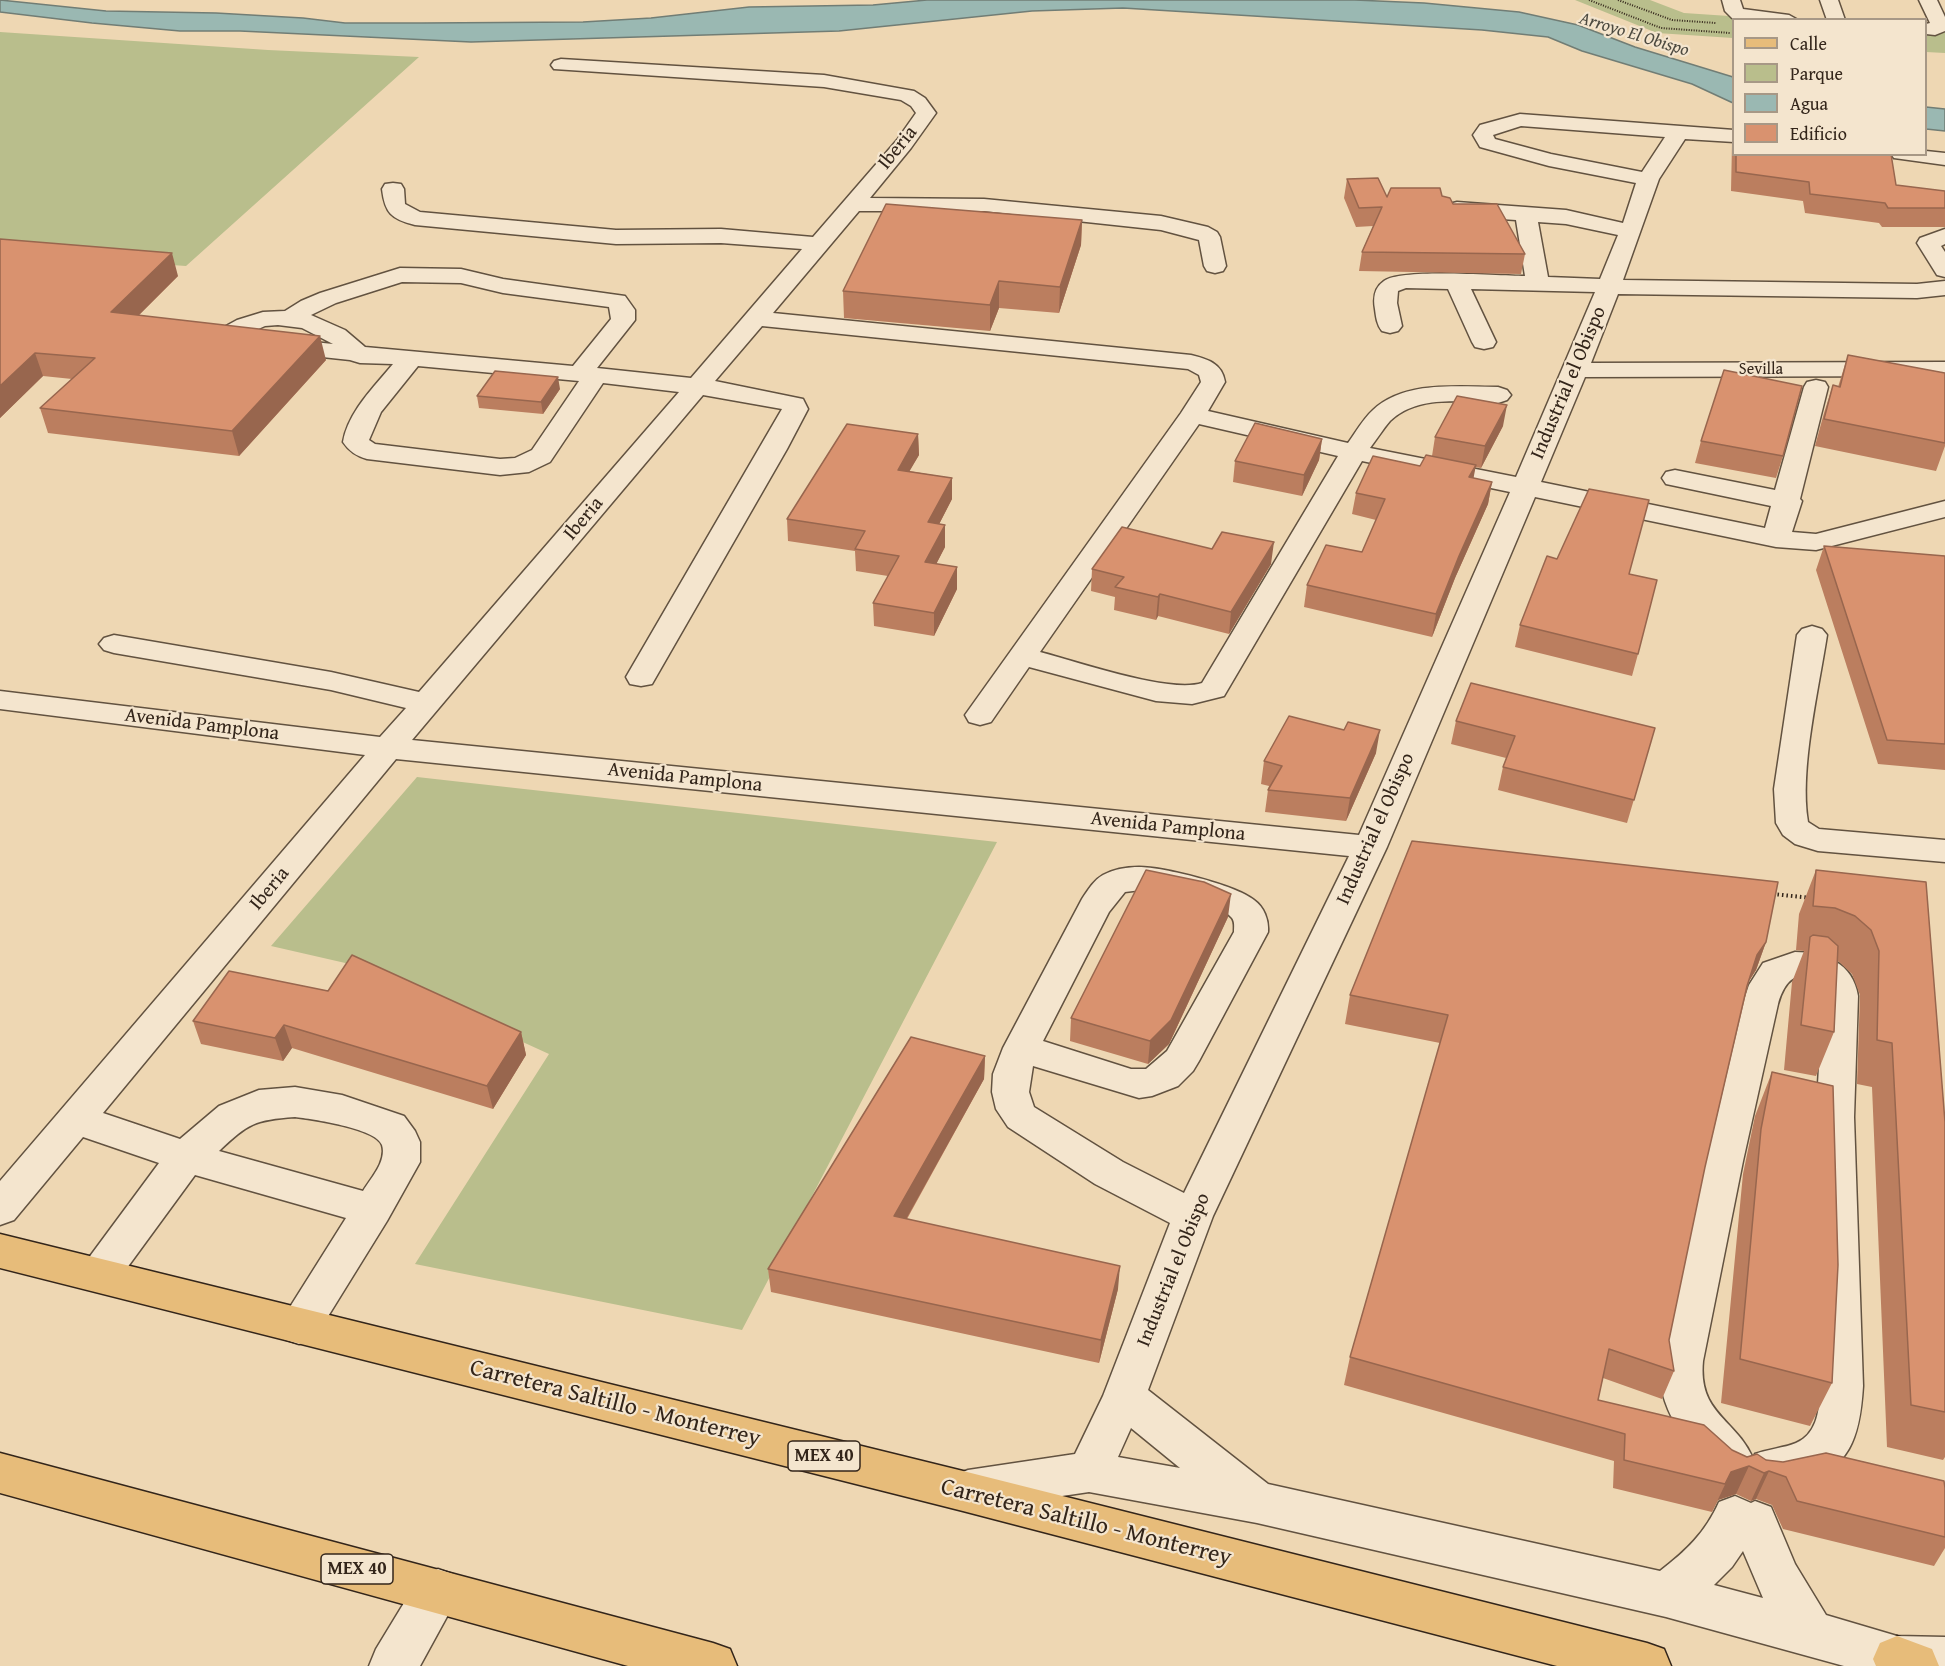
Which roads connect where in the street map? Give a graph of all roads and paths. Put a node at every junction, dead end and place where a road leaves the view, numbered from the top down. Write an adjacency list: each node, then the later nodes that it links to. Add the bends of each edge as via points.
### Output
1 (1589, 0): 9 (path, via 1661,28)
2 (1618, 0): 5 (path, via 1672,20)
3 (1829, 0): 7 (street)
4 (1928, 0): 8 (street)
5 (1729, 12): 6 (street)
6 (1769, 18)
7 (1835, 18)
8 (1933, 27)
9 (1732, 34)
10 (561, 65): 17 (street, Iberia, via 824,81 908,94 926,113)
11 (1679, 132): 12 (street); 15 (street, Industrial el Obispo); 15 (street, via 1520,120 1486,129 1483,135 1487,143)
12 (1732, 136)
13 (1919, 156): 14 (street)
14 (1945, 159)
15 (1648, 179): 20 (street, Industrial el Obispo)
16 (393, 189): 22 (street, via 395,207 415,218 581,234 721,236)
17 (851, 204): 22 (street, Iberia); 23 (street, via 984,206 1161,223 1209,237)
18 (1449, 209): 19 (street)
19 (1526, 214): 20 (street, via 1577,219); 26 (street)
20 (1631, 231): 27 (street, Industrial el Obispo)
21 (1945, 236): 24 (street, via 1928,243)
22 (817, 244): 30 (street, Iberia)
23 (1215, 266)
24 (1945, 270)
25 (1456, 283): 26 (street); 31 (street, via 1406,281 1389,286 1385,298); 32 (street)
26 (1538, 283): 27 (street)
27 (1609, 287): 28 (street, via 1917,291); 36 (street, Industrial el Obispo)
28 (1945, 288)
29 (291, 318): 33 (street, via 319,326); 33 (street, via 254,321 239,327 230,338); 37 (street, via 328,298 400,275 461,276 617,302 623,310 623,320)
30 (755, 318): 38 (street, Iberia); 41 (street, via 1191,362 1213,377)
31 (1390, 326)
32 (1484, 342)
33 (360, 356): 34 (street)
34 (410, 360): 37 (street); 37 (street, via 363,420 356,442 367,451 520,466 540,456)
35 (1945, 369): 36 (street, Sevilla)
36 (1576, 370): 44 (street, Industrial el Obispo)
37 (588, 374): 38 (street)
38 (697, 386): 51 (street, via 794,404 795,409); 53 (street, Iberia)
39 (1816, 387): 45 (street)
40 (1498, 395): 42 (street, via 1423,397 1400,403 1382,416)
41 (1193, 415): 42 (street); 50 (street)
42 (1354, 452): 44 (street); 50 (street, via 1213,689 1200,694 1156,692)
43 (1675, 478): 45 (street)
44 (1524, 488): 47 (street); 56 (street, Industrial el Obispo)
45 (1788, 501): 47 (street)
46 (1945, 509): 47 (street, via 1815,542)
47 (1776, 539)
48 (1812, 635): 57 (street, via 1792,774 1792,824 1802,835 1818,840)
49 (114, 644): 53 (street, via 331,681)
50 (1022, 656): 54 (street)
51 (641, 678)
52 (0, 700): 55 (street, Avenida Pamplona)
53 (427, 703): 55 (street, Iberia)
54 (980, 715)
55 (388, 748): 56 (street, Avenida Pamplona); 62 (street, Iberia)
56 (1370, 847): 66 (street, Industrial el Obispo)
57 (1945, 851)
58 (1769, 893): 59 (path)
59 (1816, 898)
60 (1021, 1048): 60 (street, via 1131,1083 1158,1081 1180,1061 1251,932 1253,923 1248,913 1223,898 1145,879 1116,883 1094,907); 66 (street, via 1010,1087 1021,1117 1109,1173)
61 (1787, 1103): 61 (street, via 1842,1386 1839,1421 1820,1452 1807,1461 1749,1466 1692,1414 1683,1396 1681,1374)
62 (76, 1119): 63 (street); 64 (street, Iberia)
63 (186, 1157): 65 (street); 65 (street, via 232,1116 259,1105 295,1102 342,1110 390,1127 401,1142 401,1162); 68 (street)
64 (0, 1209)
65 (373, 1210): 69 (street)
66 (1193, 1216): 70 (street, Industrial el Obispo)
67 (0, 1251): 68 (main road, Carretera Saltillo - Monterrey / MEX 40)
68 (99, 1275): 69 (main road, Carretera Saltillo - Monterrey / MEX 40)
69 (299, 1326): 73 (main road, Carretera Saltillo - Monterrey / MEX 40)
70 (1124, 1396): 71 (street, Industrial el Obispo); 74 (street)
71 (1089, 1472): 73 (street); 74 (street)
72 (0, 1473): 75 (main road, MEX 40)
73 (963, 1491): 82 (main road, Carretera Saltillo - Monterrey / MEX 40)
74 (1257, 1502): 76 (street)
75 (438, 1591): 80 (street); 81 (main road, MEX 40)
76 (1666, 1595): 77 (street); 77 (street, via 1709,1560 1745,1520)
77 (1811, 1633): 79 (street)
78 (1945, 1660): 79 (street)
79 (1906, 1663)
80 (393, 1666)
81 (713, 1666)
82 (1647, 1666)

